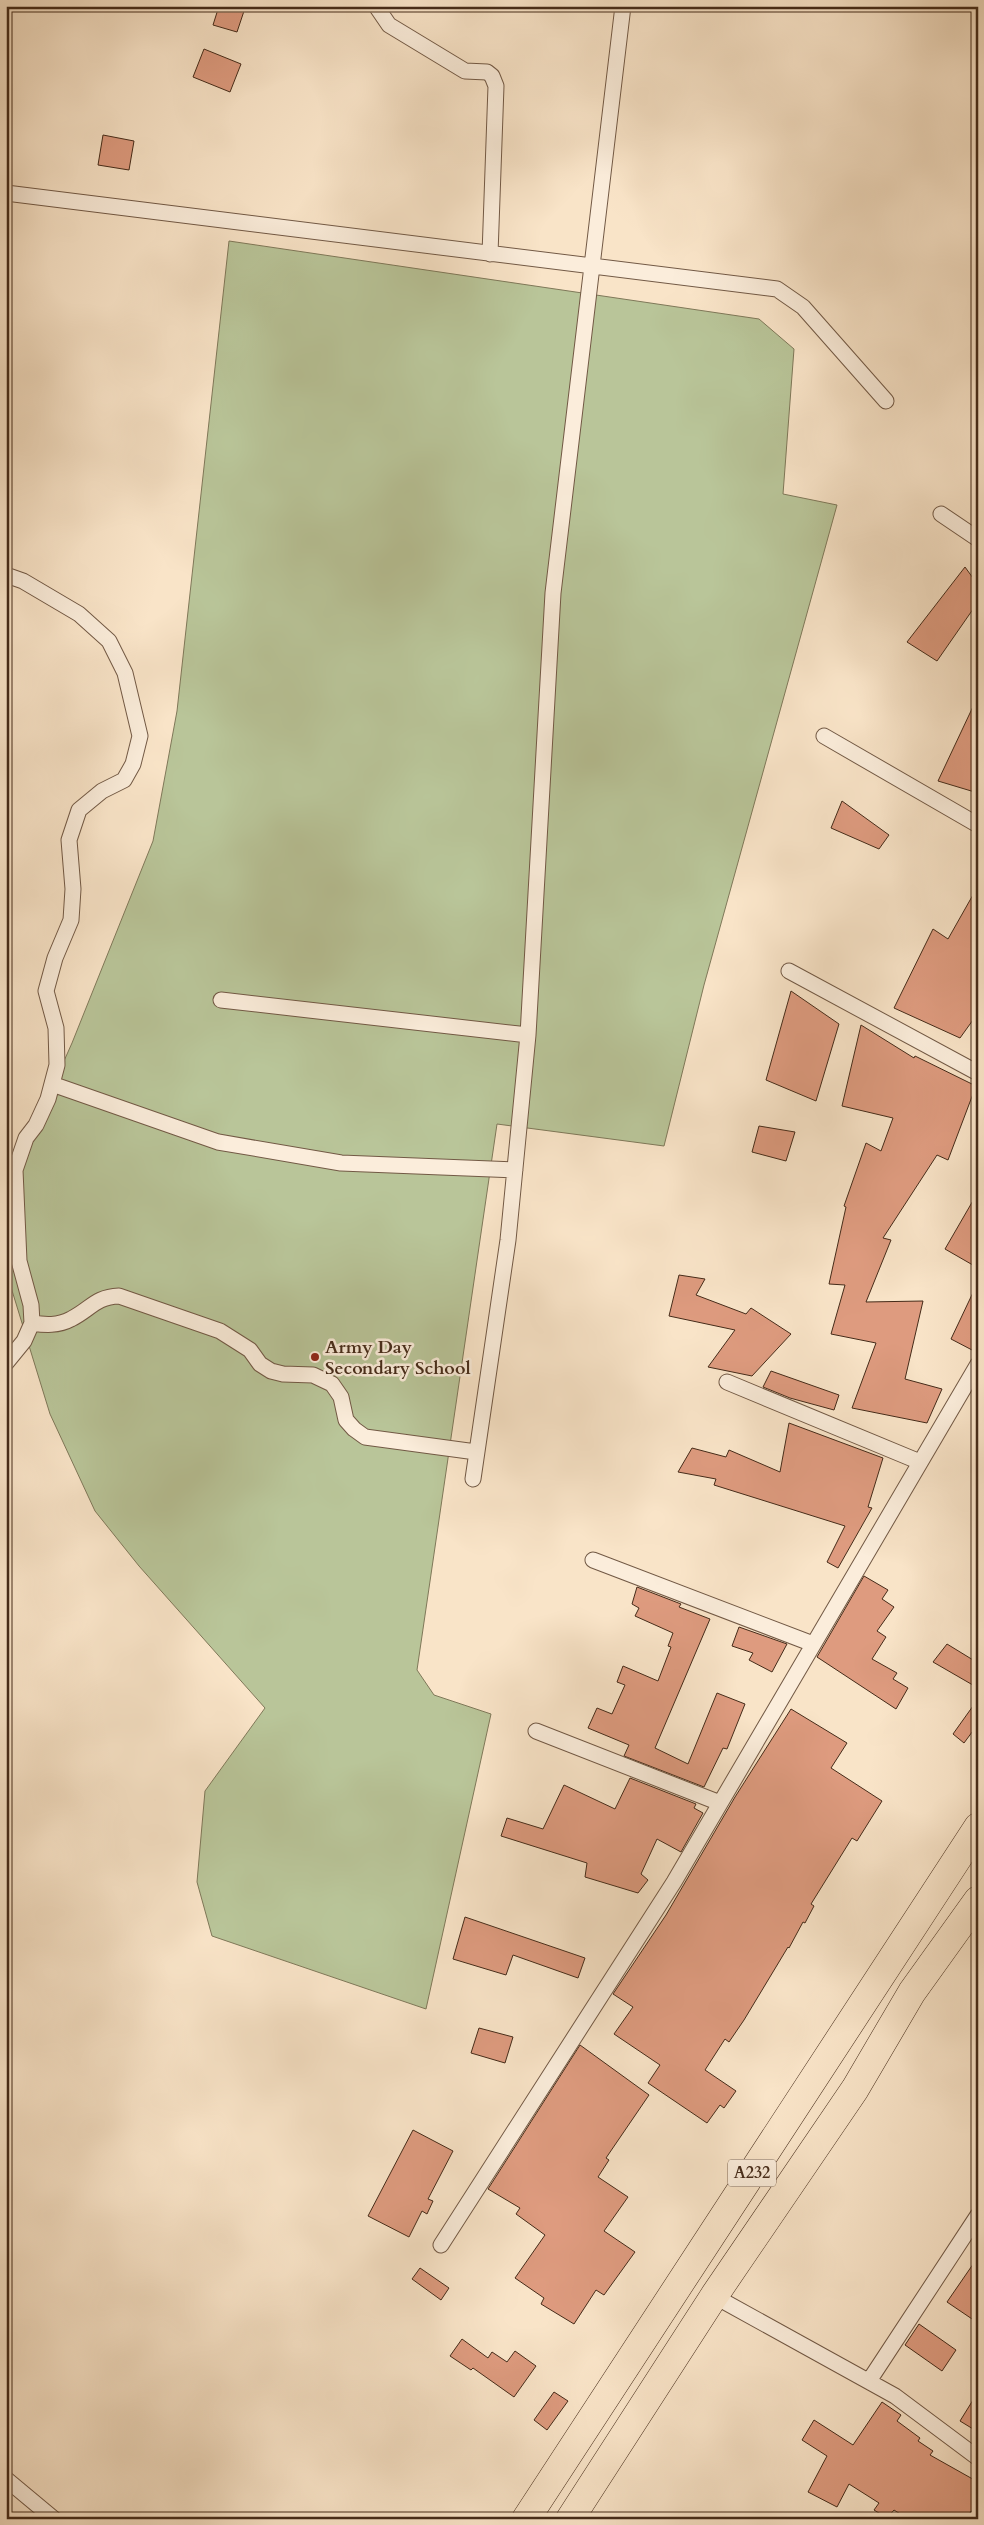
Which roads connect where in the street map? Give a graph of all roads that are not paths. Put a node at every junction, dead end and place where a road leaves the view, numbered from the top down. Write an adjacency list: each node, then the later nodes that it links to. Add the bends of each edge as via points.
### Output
1 (376, 6): 4 (street, via 389,25 465,71 487,72 492,76 496,86)
2 (623, 6): 5 (street)
3 (6, 194): 4 (street)
4 (490, 254): 5 (street)
5 (593, 267): 6 (street, via 777,290 803,307); 14 (street, via 553,592)
6 (886, 401)
7 (941, 514): 8 (street)
8 (978, 539)
9 (6, 575): 16 (street, via 79,614 109,641 125,673 140,736 133,764 124,780 102,791 79,810 69,840 72,920 52,966 46,991 58,1040)
10 (824, 736): 11 (street)
11 (978, 825)
12 (789, 971): 15 (street)
13 (221, 1000): 14 (street)
14 (528, 1035): 17 (street)
15 (978, 1073)
16 (52, 1084): 17 (street, via 218,1142 341,1163); 18 (street, via 36,1125 19,1153 15,1170 19,1261 31,1306)
17 (515, 1170): 22 (street, via 508,1240)
18 (32, 1324): 19 (street, via 24,1341); 22 (street, via 50,1325 69,1320 104,1297 119,1296 220,1331 250,1350 260,1364 271,1370 283,1374 313,1375 332,1384 341,1397 346,1420 365,1437)
19 (6, 1363)
20 (978, 1364): 23 (street)
21 (727, 1382): 23 (street)
22 (476, 1452): 24 (street)
23 (920, 1462): 26 (street)
24 (472, 1479)
25 (593, 1560): 26 (street)
26 (813, 1644): 28 (street)
27 (536, 1731): 28 (street)
28 (720, 1803): 32 (street, via 674,1882)
29 (978, 1827): 38 (highway, A232)
30 (978, 1900): 33 (highway, A232, via 912,1992 855,2089)
31 (978, 2215): 34 (street)
32 (441, 2245)
33 (714, 2296): 34 (street); 39 (highway, A232)
34 (868, 2381): 35 (street, via 895,2396)
35 (978, 2458)
36 (6, 2479): 37 (street)
37 (54, 2519)
38 (526, 2519)
39 (570, 2519)

